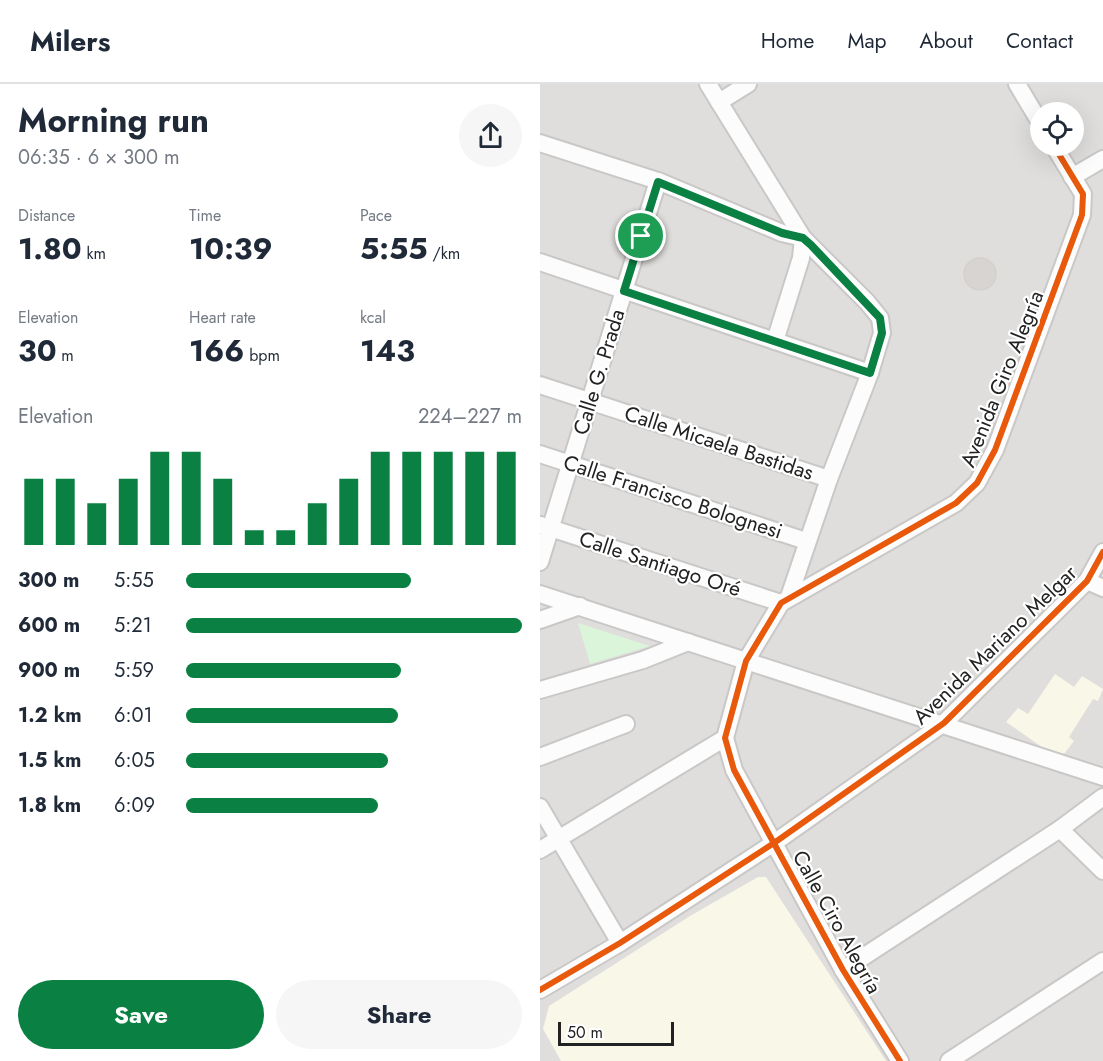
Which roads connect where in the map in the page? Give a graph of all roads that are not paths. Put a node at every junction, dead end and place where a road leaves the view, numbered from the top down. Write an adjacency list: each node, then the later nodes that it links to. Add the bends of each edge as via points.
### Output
1 (708, 84): 4 (street)
2 (747, 84): 4 (street)
3 (1017, 84): 5 (street)
4 (719, 102): 11 (street)
5 (1030, 106)
6 (540, 143): 10 (street)
7 (1060, 156): 9 (street, Avenida Giro Alegría)
8 (1103, 159): 9 (street)
9 (1072, 177): 28 (street, Avenida Giro Alegría, via 1083,194 1082,215 995,450 977,483 956,502)
10 (658, 182): 11 (street); 13 (street, Calle G. Prada)
11 (803, 238): 14 (street, via 801,258); 15 (street, via 880,318 882,333)
12 (540, 262): 13 (street)
13 (624, 291): 14 (street); 17 (street, Calle G. Prada)
14 (775, 341): 15 (street)
15 (870, 373): 20 (street)
16 (540, 386): 17 (street, Calle Micaela Bastidas)
17 (590, 402): 19 (street, Calle G. Prada); 20 (street, Calle Micaela Bastidas)
18 (540, 454): 19 (street, Calle Francisco Bolognesi)
19 (570, 464): 21 (street, Calle G. Prada); 22 (street, Calle Francisco Bolognesi)
20 (828, 479): 22 (street)
21 (545, 526): 24 (street, Calle G. Prada); 28 (street, Calle Santiago Oré)
22 (806, 541): 28 (street)
23 (1103, 552): 25 (street, Avenida Mariano Melgar)
24 (540, 562)
25 (1087, 581): 26 (street); 34 (street, Avenida Mariano Melgar)
26 (1103, 588)
27 (540, 594): 29 (street)
28 (785, 600): 32 (street, Avenida Giro Alegría)
29 (580, 606): 30 (street); 31 (street)
30 (540, 620)
31 (688, 642): 32 (street); 33 (street, via 643,660)
32 (746, 661): 34 (street); 36 (street)
33 (540, 690)
34 (944, 723): 38 (street); 43 (street, Avenida Mariano Melgar)
35 (626, 724): 37 (street)
36 (725, 738): 42 (street); 43 (street, Calle Ciro Alegría, via 734,770)
37 (540, 757)
38 (1103, 777)
39 (1103, 797): 41 (street)
40 (540, 807): 42 (street)
41 (1060, 829): 45 (street); 48 (street)
42 (558, 838): 44 (street); 46 (street)
43 (774, 843): 46 (street, Avenida Mariano Melgar); 48 (street, Calle Ciro Alegría)
44 (540, 850)
45 (1103, 871)
46 (620, 943): 49 (street, Avenida Mariano Melgar)
47 (1103, 961): 51 (street)
48 (843, 970): 50 (street, Calle Ciro Alegría)
49 (540, 990)
50 (900, 1061)
51 (949, 1061)

